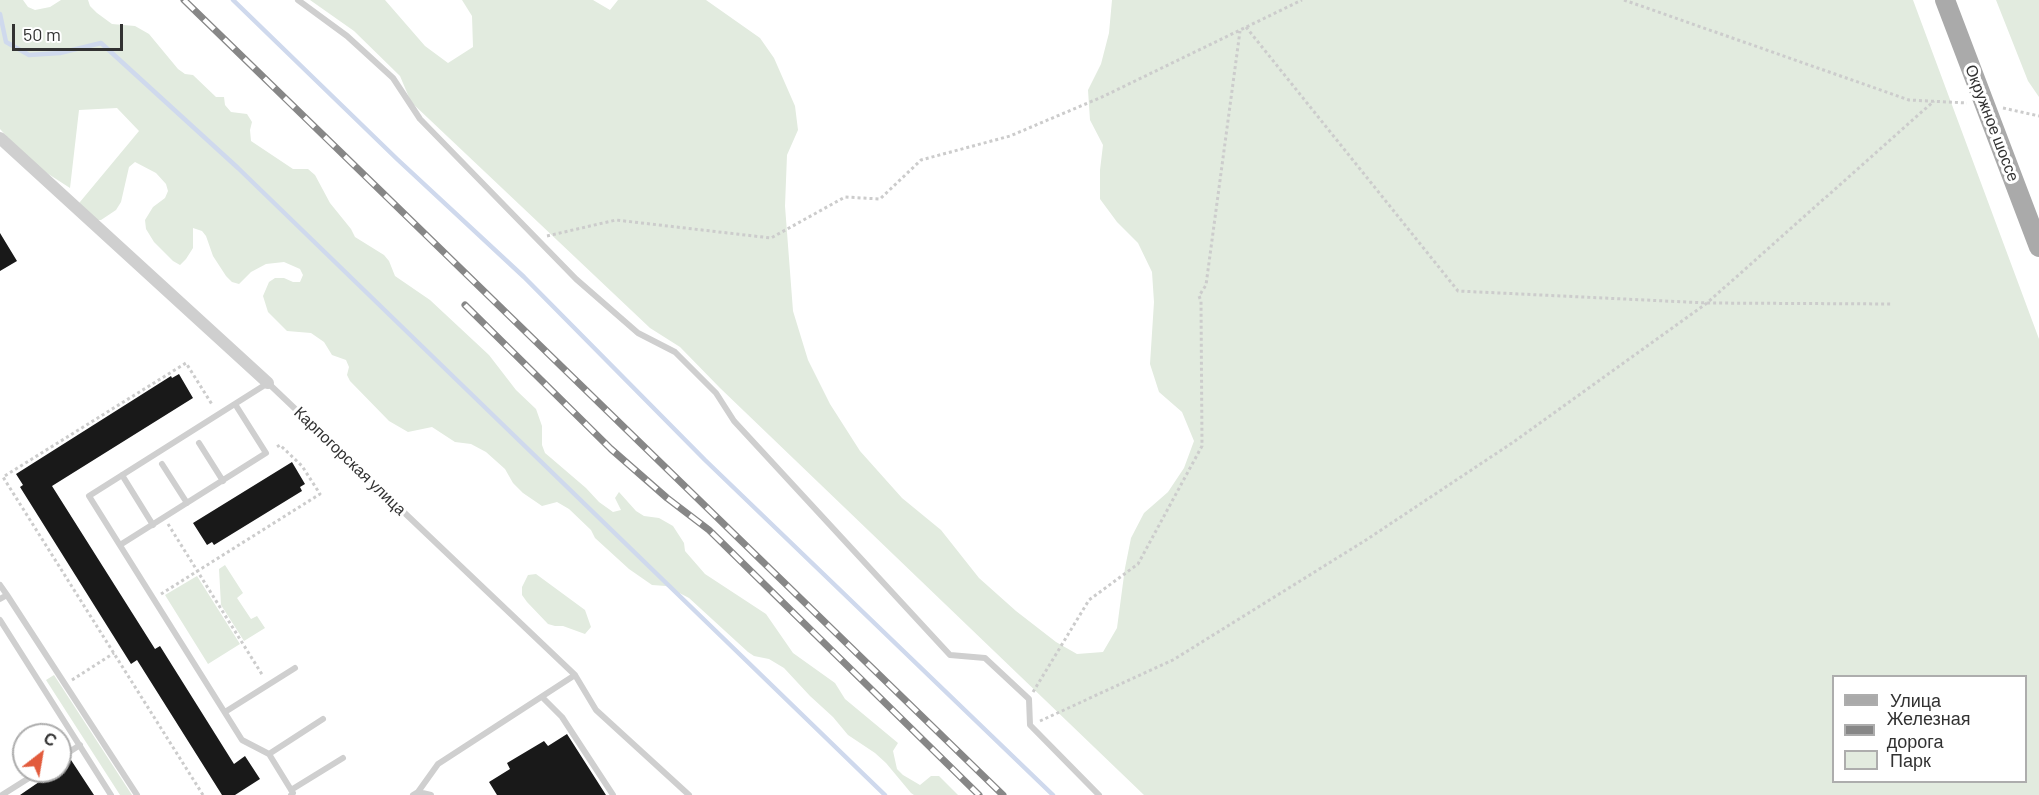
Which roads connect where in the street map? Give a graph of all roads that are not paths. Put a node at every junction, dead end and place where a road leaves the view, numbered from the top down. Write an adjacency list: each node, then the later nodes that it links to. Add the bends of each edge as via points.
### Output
1 (298, 0): 36 (lane, via 347,36 393,78 420,119 576,279 638,333 675,352 716,393 734,421 950,656 985,658 1029,699 1030,725)
2 (1945, 0): 4 (main road, Окружное шоссе)
3 (0, 138): 5 (street, Карпогорская улица)
4 (2039, 247)
5 (268, 383): 6 (lane); 19 (lane, Карпогорская улица)
6 (235, 404): 9 (lane); 10 (lane, via 266,453)
7 (199, 443): 10 (lane)
8 (162, 464): 11 (lane)
9 (122, 476): 12 (lane); 13 (lane, via 89,496)
10 (223, 481): 11 (lane)
11 (187, 503): 12 (lane)
12 (153, 525): 13 (lane)
13 (120, 545): 21 (lane)
14 (0, 585): 15 (lane)
15 (7, 595): 16 (lane); 32 (lane)
16 (0, 599)
17 (0, 620): 23 (lane)
18 (295, 668): 21 (lane)
19 (575, 675): 20 (lane); 35 (lane, Карпогорская улица, via 596,710)
20 (543, 698): 29 (lane, via 438,764); 34 (lane, via 562,717)
21 (225, 712): 25 (lane, via 243,740)
22 (323, 719): 25 (lane)
23 (80, 746): 24 (lane); 31 (lane)
24 (72, 751)
25 (268, 754): 28 (lane)
26 (343, 758): 28 (lane)
27 (21, 783): 30 (lane)
28 (291, 793)
29 (416, 793): 33 (lane)
30 (2, 795)
31 (111, 795)
32 (137, 795)
33 (431, 795)
34 (613, 795)
35 (689, 795)
36 (1099, 795)

